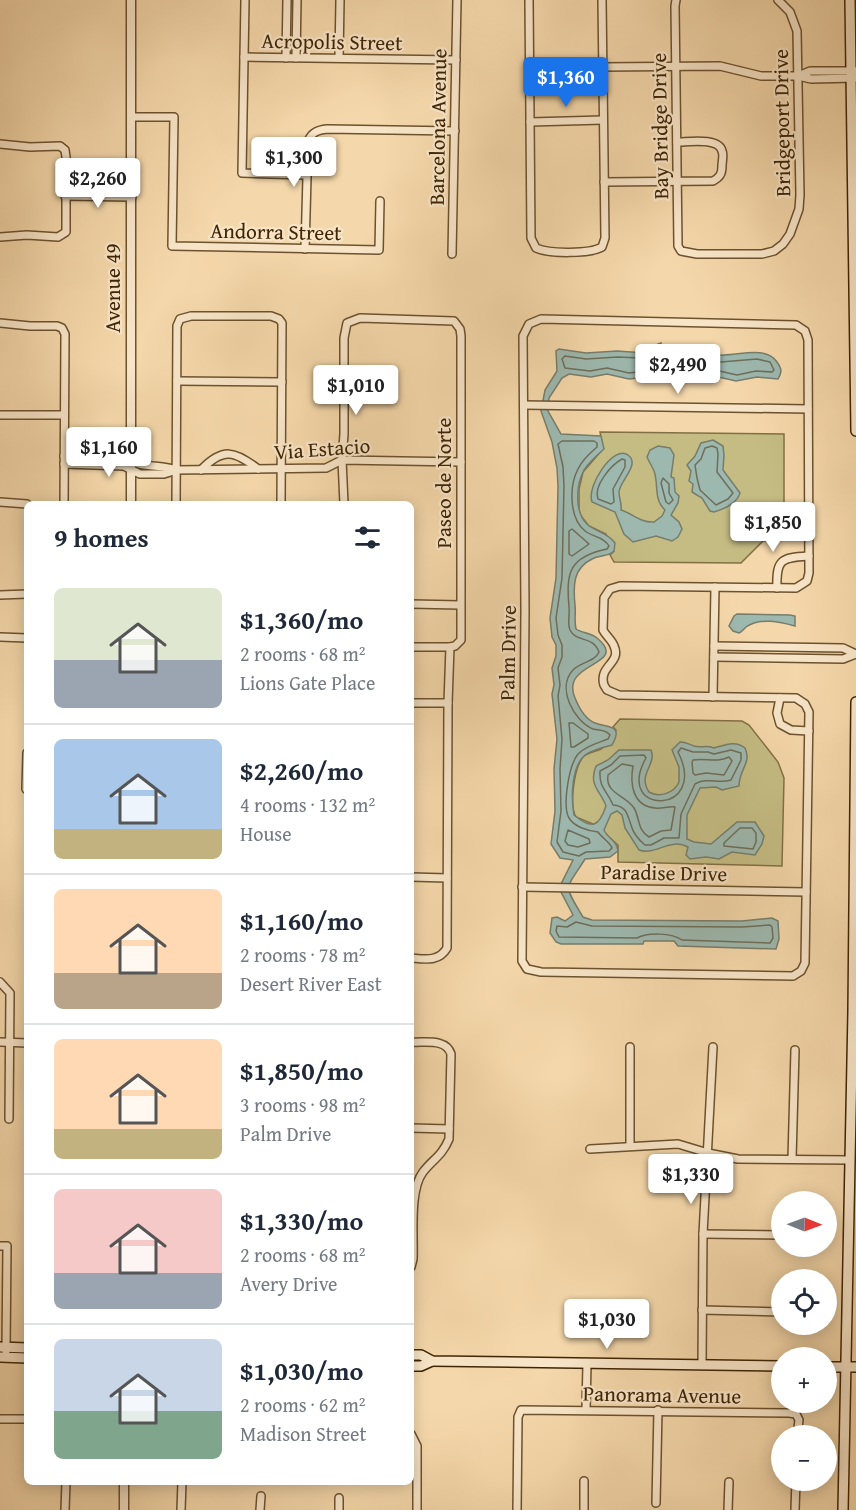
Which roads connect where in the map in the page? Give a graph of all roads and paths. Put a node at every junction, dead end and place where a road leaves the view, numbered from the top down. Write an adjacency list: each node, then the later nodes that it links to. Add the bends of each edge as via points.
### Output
1 (131, 0): 21 (street, Avenue 49)
2 (245, 0): 12 (street)
3 (287, 0): 13 (street)
4 (297, 0): 14 (street)
5 (340, 0): 15 (street)
6 (457, 0): 16 (street, Barcelona Avenue)
7 (529, 0): 23 (street)
8 (602, 0): 18 (street)
9 (676, 0): 17 (street, Bay Bridge Drive)
10 (850, 0): 19 (main road)
11 (780, 2): 20 (street, Bridgeport Drive, via 790,12 797,31)
12 (244, 57): 13 (street, Acropolis Street); 27 (street, via 242,173)
13 (286, 58): 14 (street, Acropolis Street)
14 (296, 58): 15 (street, Acropolis Street)
15 (339, 58): 16 (street, Acropolis Street)
16 (456, 60): 24 (street, Barcelona Avenue)
17 (676, 66): 18 (street); 20 (street, via 720,66 761,76); 25 (street, Bay Bridge Drive)
18 (603, 68): 22 (street)
19 (853, 74): 20 (street, via 805,72); 38 (main road)
20 (798, 76): 36 (street, Bridgeport Drive, via 799,209 783,244 762,254)
21 (131, 117): 31 (street, Avenue 49); 35 (street, Andorra Street, via 174,117 172,246)
22 (603, 120): 23 (street); 29 (street)
23 (530, 122): 29 (street, via 531,238 536,248 550,252 593,251 602,247)
24 (455, 132): 27 (street, via 320,130 308,141); 37 (street, Barcelona Avenue)
25 (677, 142): 28 (street, Bay Bridge Drive); 28 (street, via 718,144 722,150 722,172 713,181)
26 (0, 144): 30 (street, via 60,146 65,150)
27 (306, 175): 35 (street)
28 (677, 181): 29 (street); 36 (street, Bay Bridge Drive)
29 (604, 182)
30 (66, 186): 31 (street); 32 (street)
31 (132, 192): 32 (street); 53 (street, Avenue 49)
32 (65, 196): 34 (street, via 66,232 62,236)
33 (380, 201): 35 (street, Andorra Street, via 380,250)
34 (0, 237)
35 (305, 249)
36 (681, 251)
37 (452, 254)
38 (855, 273): 48 (main road)
39 (0, 323): 47 (street, via 62,328)
40 (177, 381): 41 (street); 41 (street, via 180,319 271,316 279,318 283,329); 55 (street)
41 (282, 382): 54 (street)
42 (344, 389): 43 (street); 50 (street); 51 (street, Paseo de Norte, via 347,323 360,318 457,323 461,336)
43 (393, 390)
44 (524, 405): 45 (street); 45 (street, Palm Drive, via 524,331 541,319 796,325 805,331 808,340); 87 (street, Palm Drive)
45 (808, 409): 65 (street, Palm Drive)
46 (0, 415): 47 (street)
47 (64, 415): 49 (street)
48 (856, 431)
49 (64, 456): 52 (street); 53 (street, via 124,457)
50 (342, 460): 51 (street, Via Estacio); 54 (street, Via Estacio, via 326,468); 62 (street)
51 (461, 462): 71 (street, Paseo de Norte)
52 (64, 464): 53 (street); 58 (street)
53 (131, 466): 55 (street, Via Estacio, via 140,474); 59 (street, Avenue 49)
54 (280, 469): 57 (street, Via Estacio); 61 (street)
55 (177, 470): 56 (street, Via Estacio); 60 (street)
56 (201, 470): 57 (street, Via Estacio); 57 (street, Via Estacio, via 215,457 228,454 242,457)
57 (258, 470)
58 (64, 501)
59 (131, 501)
60 (176, 501)
61 (281, 501)
62 (344, 501)
63 (0, 502): 64 (street)
64 (24, 504)
65 (809, 556): 67 (street, via 782,561); 67 (street, Palm Drive, via 809,577 804,585)
66 (715, 587): 67 (street, Palm Drive); 75 (street); 79 (street, Palm Drive, via 610,589 604,598 603,630 616,651 615,659 603,674 604,685 611,693)
67 (777, 588)
68 (24, 594): 69 (street)
69 (0, 595)
70 (414, 604): 71 (street)
71 (460, 605): 76 (street, Paseo de Norte, via 461,635 459,643)
72 (0, 637): 73 (street)
73 (24, 638)
74 (414, 646): 76 (street)
75 (714, 646): 77 (street, via 843,648); 78 (street)
76 (450, 647): 83 (street)
77 (856, 654): 78 (street, via 843,659)
78 (714, 657): 79 (street)
79 (713, 697): 80 (street, Palm Drive)
80 (780, 698): 84 (street, Palm Drive, via 796,698 805,704); 84 (street, via 780,724 791,730)
81 (856, 702): 91 (main road)
82 (414, 703): 83 (street)
83 (448, 703): 86 (street)
84 (809, 731): 88 (street, Palm Drive)
85 (414, 877): 86 (street)
86 (447, 878): 89 (street, via 447,948 438,958)
87 (522, 887): 88 (street, Paradise Drive); 88 (street, Palm Drive, via 522,958 527,969 535,972 789,977 801,972 805,963)
88 (806, 892)
89 (414, 958)
90 (0, 982): 93 (street, via 9,993)
91 (854, 1011): 106 (main road)
92 (0, 1042): 93 (street)
93 (8, 1042): 95 (street); 99 (street)
94 (414, 1042): 101 (street, via 444,1043 449,1047)
95 (24, 1043)
96 (630, 1047): 102 (street)
97 (713, 1047): 104 (street)
98 (795, 1050): 105 (street)
99 (9, 1119)
100 (414, 1128): 101 (street)
101 (449, 1129): 107 (street, via 444,1150 418,1179)
102 (630, 1146): 103 (street); 104 (street, via 678,1144)
103 (590, 1149)
104 (708, 1153): 105 (street); 108 (street)
105 (792, 1159): 106 (street)
106 (850, 1160): 122 (main road)
107 (414, 1226)
108 (702, 1234): 109 (street); 111 (street)
109 (771, 1235)
110 (2, 1246): 114 (street)
111 (702, 1310): 112 (street); 120 (street)
112 (771, 1312)
113 (24, 1348): 114 (main road)
114 (3, 1352): 116 (main road)
115 (414, 1355): 117 (main road)
116 (24, 1357)
117 (432, 1360): 118 (main road); 119 (main road)
118 (587, 1363): 120 (main road); 123 (street)
119 (414, 1365)
120 (702, 1365): 121 (main road)
121 (771, 1366)
122 (851, 1367): 148 (main road)
123 (586, 1410): 124 (street, Panorama Avenue); 144 (street, Panorama Avenue, via 521,1410)
124 (658, 1410): 127 (street, Panorama Avenue, via 789,1413 796,1414); 137 (street)
125 (0, 1419): 126 (street)
126 (24, 1419)
127 (798, 1425)
128 (414, 1440): 143 (street)
129 (584, 1481): 145 (street)
130 (729, 1482): 146 (street)
131 (66, 1485): 138 (street)
132 (124, 1485): 139 (street)
133 (182, 1485): 140 (street)
134 (796, 1491): 147 (street)
135 (261, 1496): 141 (street)
136 (339, 1498): 142 (street)
137 (656, 1503)
138 (65, 1510)
139 (124, 1510)
140 (181, 1510)
141 (261, 1510)
142 (339, 1510)
143 (417, 1510)
144 (517, 1510)
145 (584, 1510)
146 (728, 1510)
147 (795, 1510)
148 (843, 1510)

